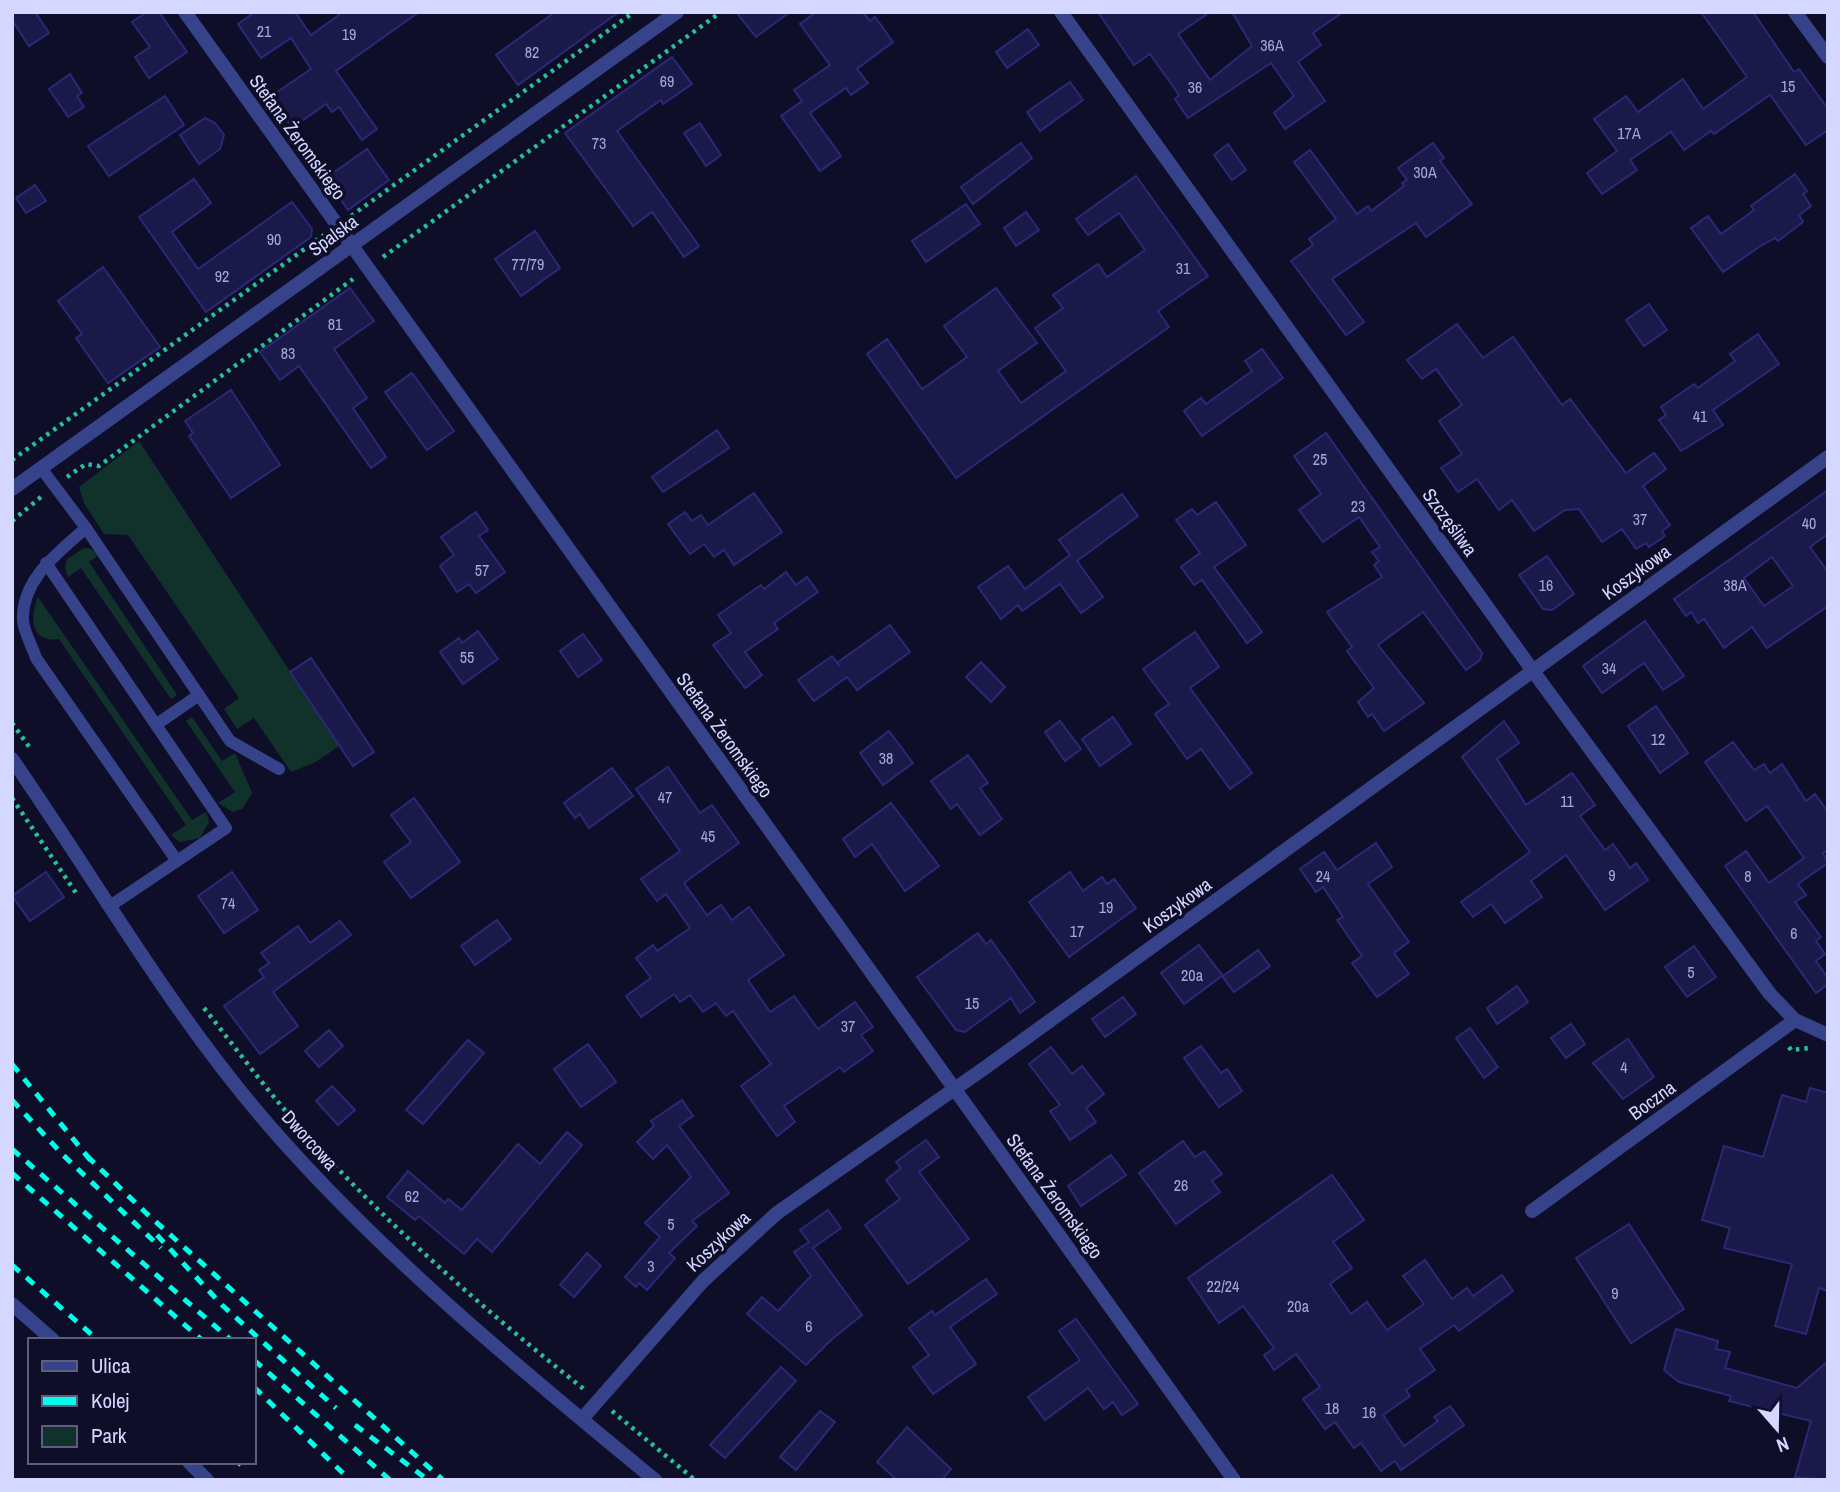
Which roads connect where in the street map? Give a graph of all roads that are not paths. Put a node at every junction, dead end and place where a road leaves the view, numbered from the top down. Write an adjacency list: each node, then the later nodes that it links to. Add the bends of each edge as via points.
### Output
1 (677, 12): 6 (street, Spalska)
2 (1061, 12): 13 (street, Szczęśliwa)
3 (1795, 12): 5 (street)
4 (192, 15): 6 (street, Stefana Żeromskiego)
5 (1828, 57)
6 (352, 246): 8 (street, Spalska); 22 (street, Stefana Żeromskiego)
7 (1828, 457): 13 (street, Koszykowa)
8 (41, 468): 9 (street, Spalska); 11 (lane)
9 (18, 485): 10 (street)
10 (12, 498)
11 (86, 528): 12 (lane); 14 (lane)
12 (47, 563): 15 (lane); 18 (lane, via 27,594 23,622 36,658)
13 (1533, 671): 20 (street, Szczęśliwa, via 1770,994); 22 (street, Koszykowa)
14 (199, 695): 15 (lane); 17 (lane, via 230,740)
15 (157, 724): 18 (lane, via 226,828)
16 (12, 759): 19 (street, Dworcowa)
17 (279, 769)
18 (177, 862): 19 (lane)
19 (110, 906): 26 (street, Dworcowa, via 205,1044 279,1137 402,1265)
20 (1796, 1020): 21 (street, Szczęśliwa); 23 (street, Boczna)
21 (1828, 1035)
22 (955, 1089): 26 (street, Koszykowa, via 777,1213 738,1247); 30 (street, Stefana Żeromskiego)
23 (1532, 1211)
24 (12, 1304): 25 (street)
25 (51, 1338)
26 (582, 1419): 29 (street, Dworcowa)
27 (191, 1464): 28 (street)
28 (207, 1480)
29 (655, 1480)
30 (1234, 1480)

